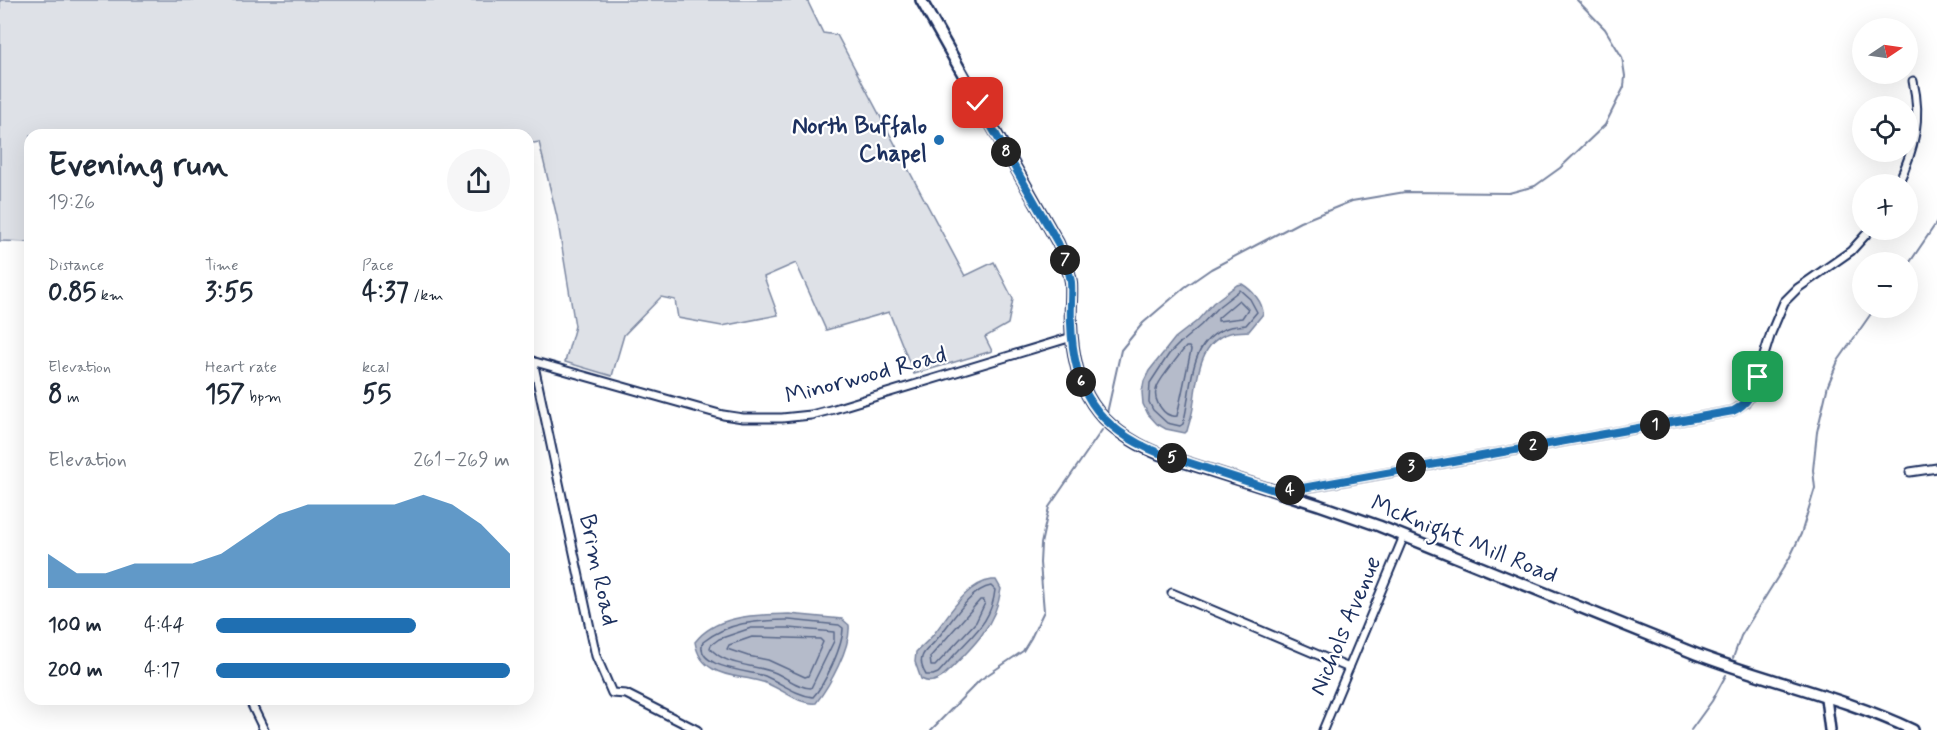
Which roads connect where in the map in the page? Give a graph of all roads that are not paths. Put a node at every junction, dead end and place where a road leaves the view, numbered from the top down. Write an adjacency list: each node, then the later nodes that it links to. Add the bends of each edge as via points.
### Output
1 (921, 0): 5 (street, McKnight Mill Road, via 1058,243 1071,281)
2 (1914, 84): 3 (street, via 1918,106 1916,138)
3 (1903, 174)
4 (1860, 240): 10 (street, via 1784,302 1752,394 1733,411)
5 (1072, 338): 6 (street, Minorwood Road, via 834,409 782,418 743,418 704,411); 10 (street, McKnight Mill Road, via 1084,392 1099,415 1119,433 1142,447)
6 (534, 361)
7 (534, 374): 17 (street, Brim Road, via 596,656 612,693 626,694)
8 (1937, 468): 9 (street)
9 (1910, 472)
10 (1280, 492): 11 (street, McKnight Mill Road)
11 (1404, 536): 13 (street, Nichols Avenue); 14 (street, McKnight Mill Road, via 1705,658)
12 (1172, 593): 13 (street)
13 (1349, 668): 18 (street, Nichols Avenue)
14 (1826, 698): 19 (street); 20 (street, McKnight Mill Road)
15 (252, 705): 16 (street)
16 (264, 730)
17 (697, 730)
18 (1323, 730)
19 (1830, 730)
20 (1912, 730)

